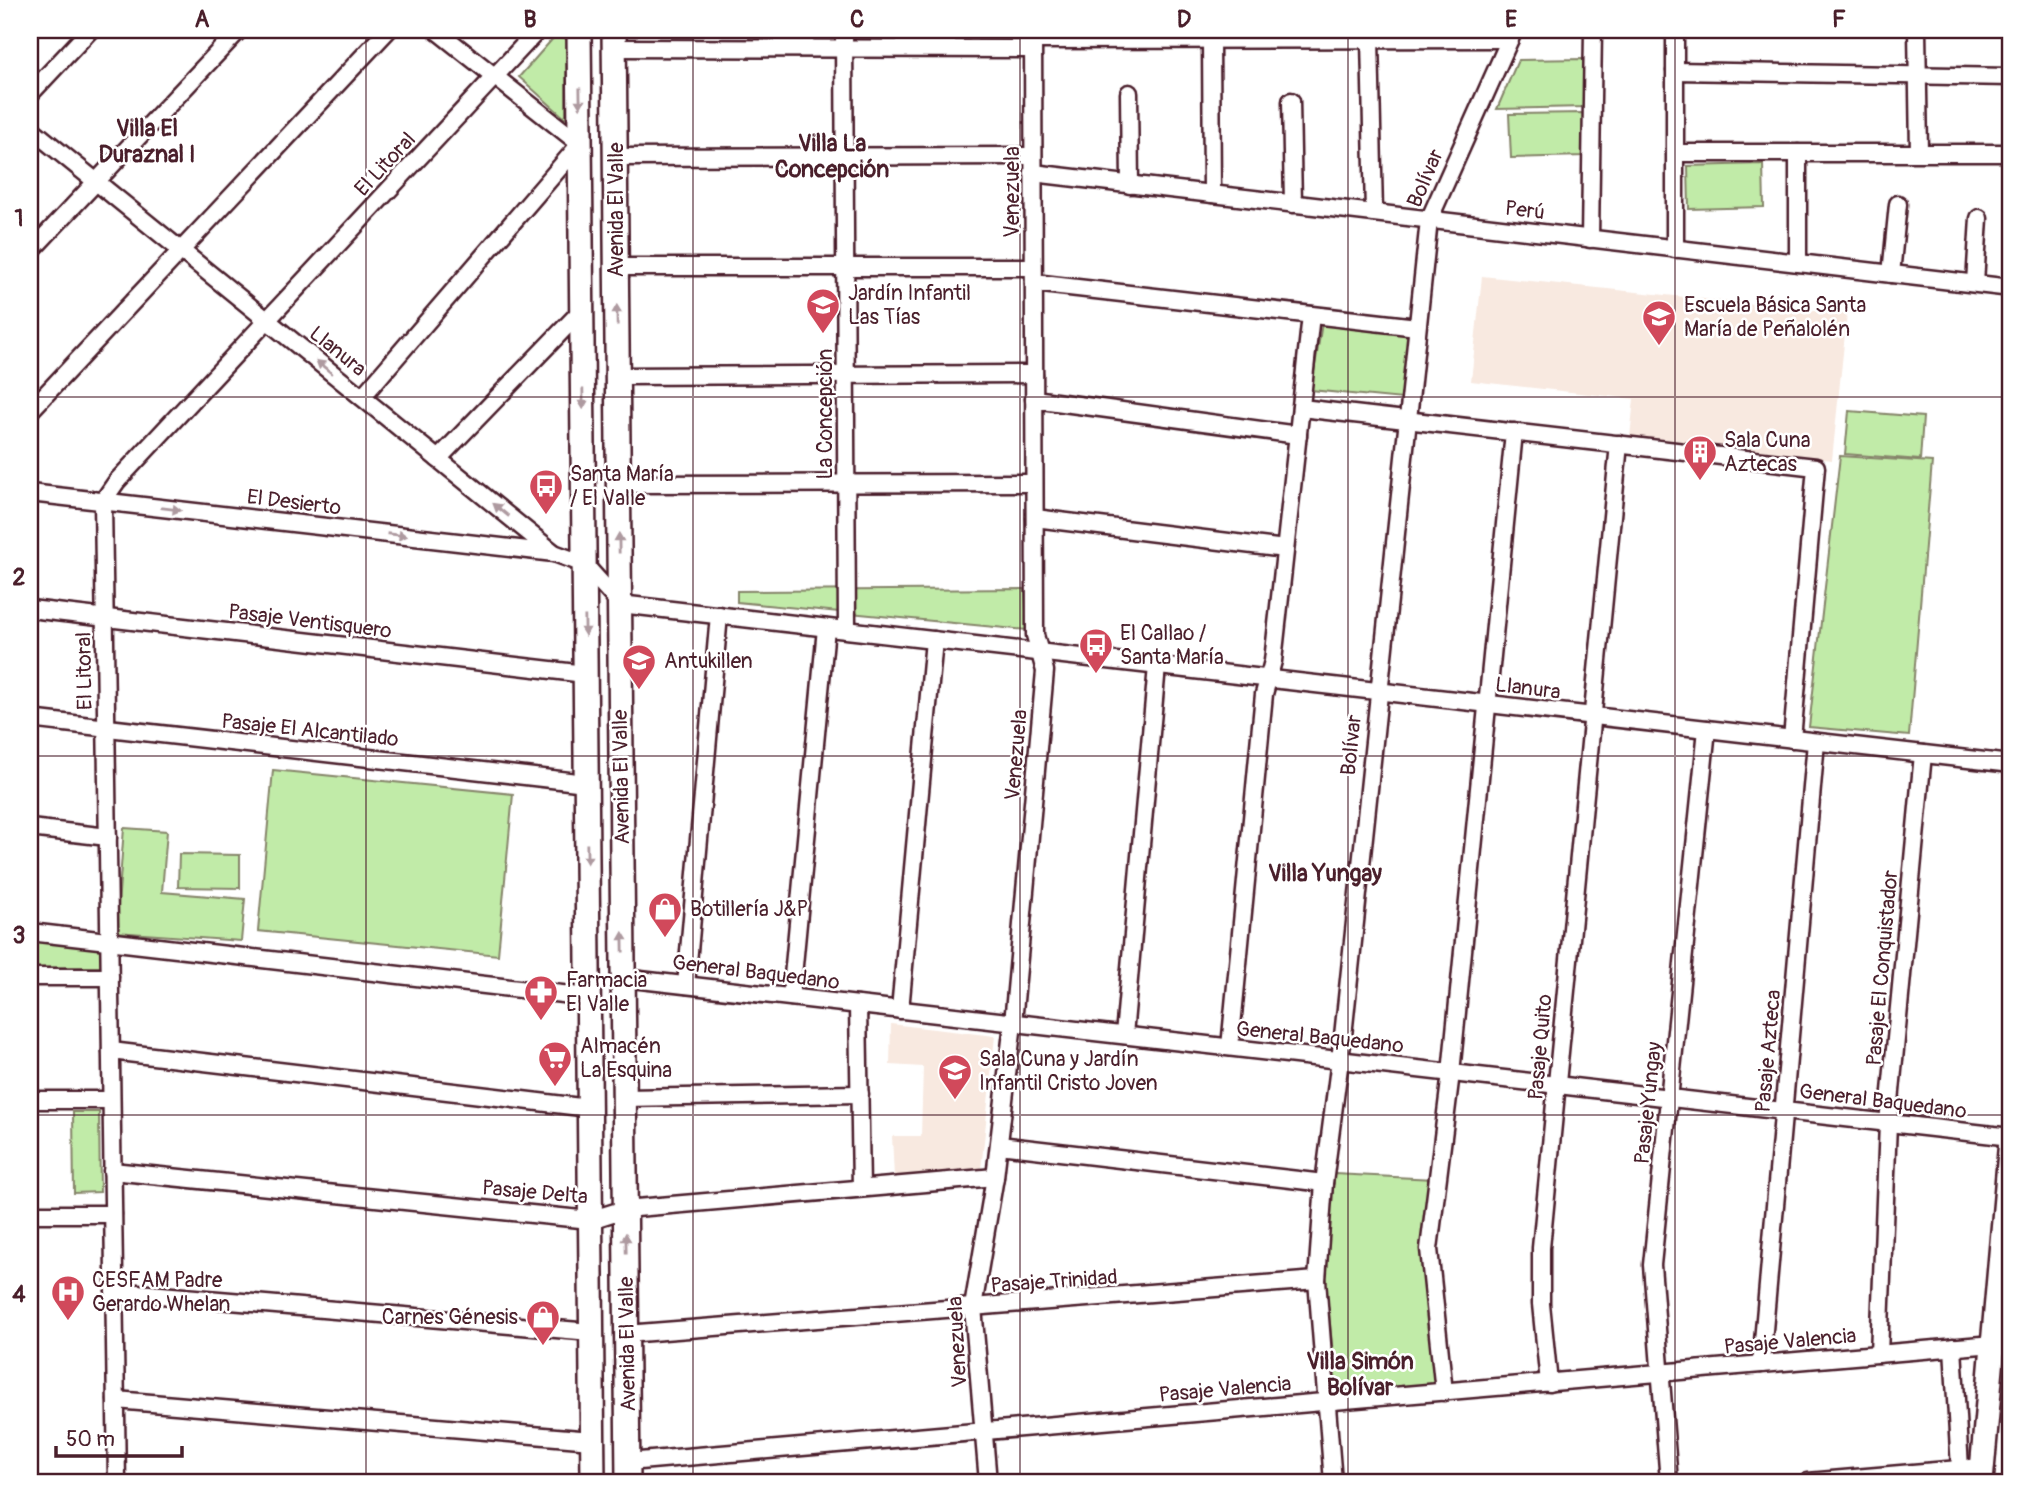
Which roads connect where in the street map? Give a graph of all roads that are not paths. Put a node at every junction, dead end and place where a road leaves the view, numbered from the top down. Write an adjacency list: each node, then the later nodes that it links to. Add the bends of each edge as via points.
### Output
1 (90, 30): 23 (street)
2 (239, 30): 35 (street)
3 (388, 30): 45 (street)
4 (436, 30): 19 (street)
5 (538, 30): 19 (street, El Litoral)
6 (579, 30): 26 (street, Avenida El Valle, one-way to 26)
7 (844, 30): 17 (street, La Concepción)
8 (1594, 30): 43 (street)
9 (1675, 30): 18 (street)
10 (1917, 30): 20 (street)
11 (1292, 34): 15 (street); 16 (street)
12 (1512, 34): 16 (street); 42 (street, Bolívar)
13 (615, 39): 17 (street); 27 (street, Avenida El Valle)
14 (1033, 39): 15 (street); 17 (street); 32 (street, Venezuela)
15 (1211, 39): 37 (street)
16 (1370, 39): 40 (street)
17 (844, 48): 33 (street, La Concepción)
18 (1675, 71): 20 (street); 29 (street)
19 (496, 75): 26 (street); 56 (street, El Litoral)
20 (1919, 77): 21 (street); 28 (street)
21 (2011, 77)
22 (1129, 93): 36 (street)
23 (30, 94)
24 (1292, 101): 38 (street)
25 (30, 128): 35 (street, Llanura)
26 (580, 144): 27 (street); 54 (street, Avenida El Valle); 61 (street)
27 (615, 150): 33 (street); 48 (street, Avenida El Valle)
28 (1919, 152): 30 (street); 31 (street)
29 (1675, 153): 30 (street); 44 (street)
30 (1798, 153): 47 (street)
31 (2011, 153)
32 (1033, 156): 33 (street); 34 (street, Venezuela)
33 (845, 157): 49 (street, La Concepción)
34 (1033, 173): 36 (street, Perú); 51 (street, Venezuela)
35 (96, 182): 45 (street, Llanura); 46 (street)
36 (1130, 185): 37 (street, Perú)
37 (1212, 194): 38 (street, Perú)
38 (1293, 204): 40 (street, Perú)
39 (1898, 204): 50 (street)
40 (1374, 213): 42 (street, Perú)
41 (1979, 218): 52 (street)
42 (1429, 220): 43 (street, Perú); 57 (street, Bolívar)
43 (1590, 239): 44 (street, Perú)
44 (1675, 248): 47 (street, Perú)
45 (181, 250): 56 (street, Llanura); 64 (street)
46 (30, 253)
47 (1798, 263): 50 (street, Perú)
48 (616, 267): 49 (street); 60 (street, Avenida El Valle, one-way to 48)
49 (846, 267): 51 (street); 59 (street, La Concepción)
50 (1891, 274): 52 (street, Perú)
51 (1034, 275): 55 (street); 58 (street, Venezuela)
52 (1975, 284): 53 (street, Perú)
53 (2011, 288)
54 (582, 310): 69 (street); 78 (street, Avenida El Valle, one-way to 78)
55 (1311, 315): 57 (street); 63 (street)
56 (267, 320): 61 (street, Llanura, one-way to 56); 74 (street, El Litoral)
57 (1417, 327): 65 (street, Bolívar)
58 (1034, 374): 59 (street); 62 (street, Venezuela)
59 (846, 375): 60 (street); 72 (street, La Concepción)
60 (618, 376): 71 (street, Avenida El Valle)
61 (362, 397): 69 (street, Llanura)
62 (1034, 399): 67 (street); 70 (street, Venezuela)
63 (1301, 408): 65 (street); 67 (street)
64 (30, 411)
65 (1407, 420): 66 (street); 90 (street, Bolívar)
66 (1514, 432): 68 (street); 91 (street)
67 (1298, 435): 76 (street)
68 (1619, 444): 92 (street, Pasaje Quito); 96 (street, via 1816,467)
69 (438, 459): 77 (street, Llanura, one-way to 69)
70 (1034, 483): 72 (street); 75 (street, Venezuela)
71 (618, 484): 72 (street); 79 (street, Avenida El Valle, one-way to 71)
72 (847, 484): 84 (street, La Concepción)
73 (30, 493): 74 (street, El Desierto)
74 (103, 501): 77 (street, El Desierto, one-way to 77); 82 (street, El Litoral)
75 (1035, 518): 76 (street); 86 (street, Venezuela, via 1035,635)
76 (1285, 549): 89 (street)
77 (554, 553): 78 (street, Llanura)
78 (584, 564): 79 (street, Llanura); 88 (street, Avenida El Valle, one-way to 88)
79 (620, 604): 81 (street, Llanura); 107 (street, Avenida El Valle, one-way to 79)
80 (30, 609): 82 (street, Pasaje Ventisquero)
81 (719, 615): 83 (street, Llanura); 108 (street)
82 (104, 618): 88 (street, Pasaje Ventisquero); 94 (street, El Litoral)
83 (825, 628): 84 (street, Llanura); 110 (street)
84 (847, 630): 85 (street, Llanura)
85 (934, 640): 86 (street, Llanura); 112 (street)
86 (1040, 653): 87 (street, Llanura); 113 (street, Venezuela, via 1045,671)
87 (1157, 666): 89 (street, Llanura); 114 (street)
88 (585, 674): 100 (street, Avenida El Valle)
89 (1268, 679): 90 (street, Llanura); 115 (street)
90 (1377, 691): 91 (street, Llanura); 117 (street, Bolívar)
91 (1486, 704): 92 (street, Llanura); 118 (street)
92 (1591, 716): 95 (street, Llanura); 119 (street, Pasaje Quito)
93 (30, 719): 94 (street, Pasaje El Alcantilado)
94 (106, 728): 100 (street, Pasaje El Alcantilado); 102 (street, El Litoral)
95 (1707, 729): 96 (street, Llanura); 122 (street, Pasaje Yungay)
96 (1792, 739): 97 (street, Llanura)
97 (1816, 742): 98 (street, Llanura); 126 (street, Pasaje Azteca)
98 (1923, 754): 99 (street, Llanura); 127 (street, Pasaje El Conquistador)
99 (2011, 764)
100 (586, 783): 109 (street, Avenida El Valle, one-way to 109)
101 (30, 828): 102 (street)
102 (108, 837): 104 (street, El Litoral)
103 (30, 932): 104 (street)
104 (109, 940): 106 (street, El Litoral); 109 (street)
105 (30, 977): 106 (street)
106 (110, 977): 116 (street, El Litoral)
107 (623, 978): 108 (street, General Baquedano); 121 (street, Avenida El Valle)
108 (686, 985): 110 (street, General Baquedano)
109 (588, 997): 125 (street, Avenida El Valle)
110 (791, 997): 111 (street, General Baquedano)
111 (858, 1005): 112 (street, General Baquedano); 120 (street)
112 (900, 1010): 113 (street, General Baquedano)
113 (1013, 1023): 114 (street, General Baquedano); 129 (street, Venezuela)
114 (1124, 1035): 115 (street, General Baquedano)
115 (1230, 1048): 117 (street, General Baquedano)
116 (111, 1051): 124 (street, El Litoral); 125 (street)
117 (1339, 1060): 118 (street, General Baquedano); 132 (street, Bolívar)
118 (1451, 1073): 119 (street, General Baquedano); 149 (street, via 1429,1249)
119 (1558, 1085): 122 (street, General Baquedano); 148 (street, Pasaje Quito, via 1540,1266)
120 (860, 1094): 121 (street); 133 (street)
121 (624, 1098): 134 (street, Avenida El Valle)
122 (1670, 1098): 126 (street, General Baquedano); 147 (street, Pasaje Yungay, via 1652,1265)
123 (30, 1100): 124 (street)
124 (111, 1100): 130 (street, El Litoral)
125 (589, 1108): 137 (street, Avenida El Valle)
126 (1784, 1111): 127 (street, General Baquedano); 146 (street, Pasaje Azteca)
127 (1888, 1123): 128 (street, General Baquedano); 145 (street, Pasaje El Conquistador)
128 (2011, 1138): 143 (street)
129 (999, 1145): 131 (street, Venezuela); 132 (street)
130 (113, 1171): 136 (street, El Litoral); 137 (street, Pasaje Delta)
131 (995, 1177): 133 (street, Pasaje Delta); 140 (street, Venezuela)
132 (1324, 1183): 138 (street, Bolívar)
133 (861, 1188): 134 (street, Pasaje Delta)
134 (625, 1209): 137 (street, Pasaje Delta); 142 (street, Avenida El Valle, one-way to 134)
135 (30, 1214): 136 (street)
136 (113, 1214): 139 (street, El Litoral)
137 (590, 1220): 141 (street, Avenida El Valle)
138 (1317, 1280): 140 (street, Pasaje Trinidad); 151 (street, Bolívar)
139 (114, 1291): 141 (street); 150 (street, El Litoral)
140 (973, 1307): 142 (street, Pasaje Trinidad); 152 (street, Venezuela)
141 (591, 1332): 153 (street, Avenida El Valle)
142 (626, 1334): 154 (street, Avenida El Valle)
143 (1993, 1344): 144 (street, Pasaje Valencia); 155 (street)
144 (1953, 1347): 145 (street, Pasaje Valencia); 155 (street)
145 (1879, 1354): 146 (street, Pasaje Valencia)
146 (1761, 1364): 147 (street, Pasaje Valencia)
147 (1660, 1373): 148 (street, Pasaje Valencia); 160 (street, Pasaje Yungay)
148 (1549, 1382): 149 (street, Pasaje Valencia)
149 (1444, 1392): 151 (street, Pasaje Valencia)
150 (116, 1400): 153 (street); 156 (street, El Litoral)
151 (1326, 1402): 152 (street, Pasaje Valencia); 159 (street, Bolívar)
152 (984, 1431): 154 (street, Pasaje Valencia); 158 (street, Venezuela)
153 (592, 1440): 157 (street, Avenida El Valle)
154 (628, 1472)
155 (1963, 1474): 161 (street)
156 (117, 1482)
157 (593, 1482)
158 (988, 1482)
159 (1333, 1482)
160 (1669, 1482)
161 (1808, 1482)

